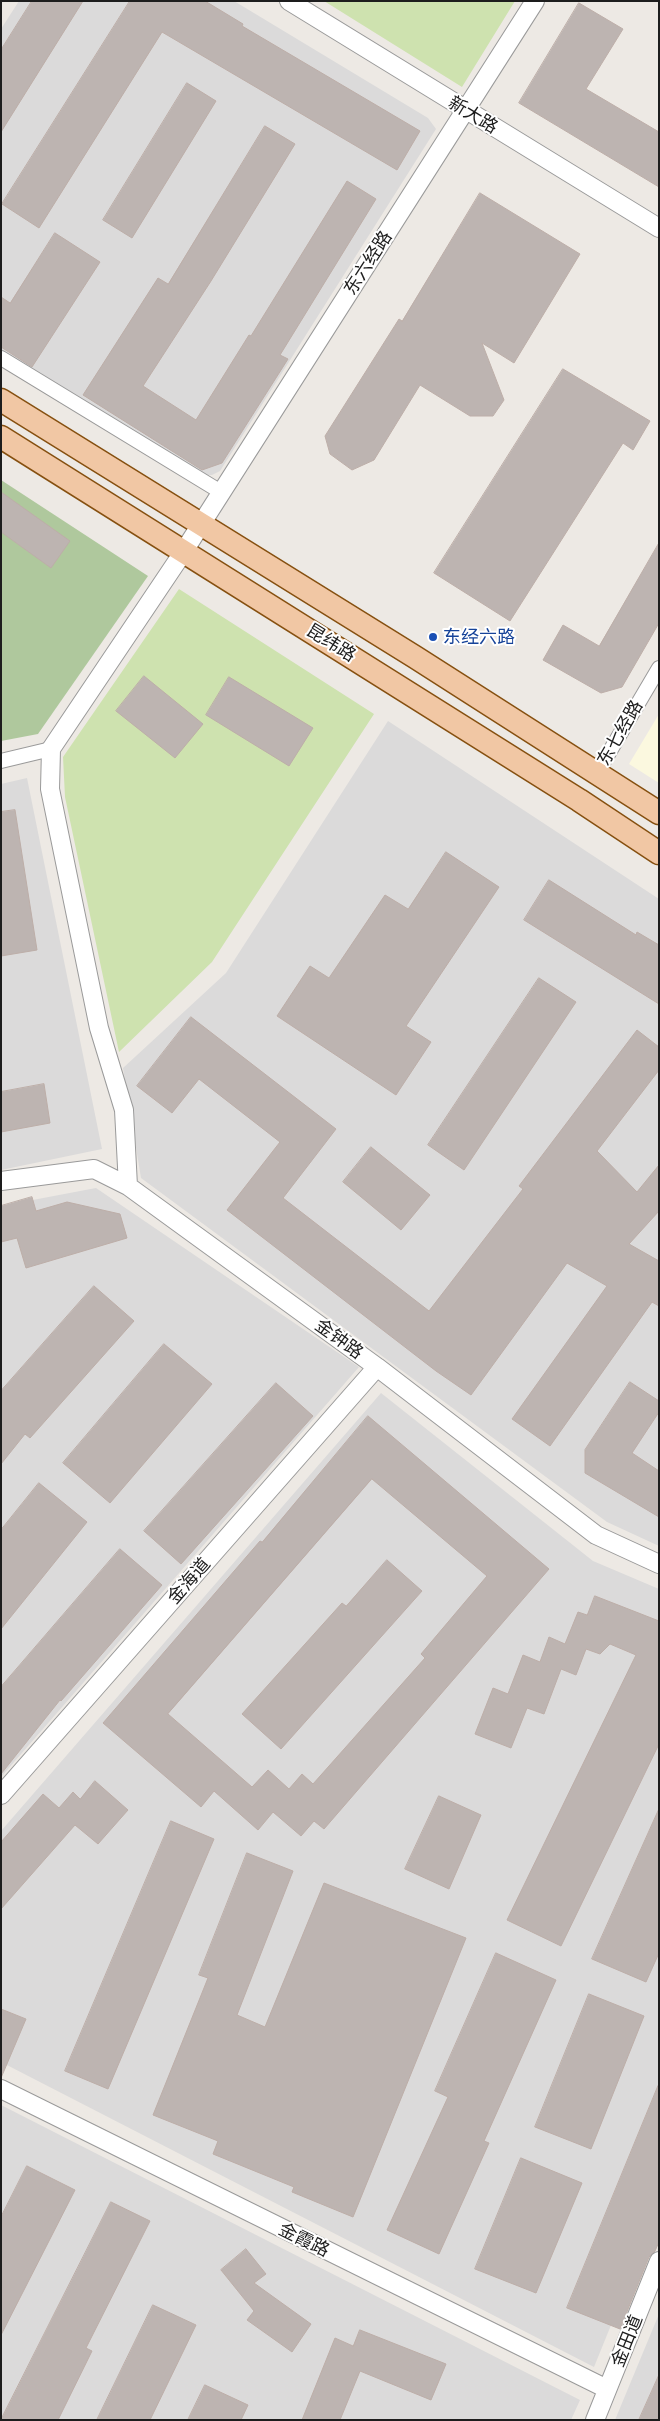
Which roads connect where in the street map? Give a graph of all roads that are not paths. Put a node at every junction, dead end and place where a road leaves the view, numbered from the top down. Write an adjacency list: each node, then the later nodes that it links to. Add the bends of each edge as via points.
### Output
1 (289, 1): 3 (street, 新大路)
2 (535, 1): 3 (street, 东六经路)
3 (466, 111): 4 (street, 新大路); 8 (street, 东六经路)
4 (659, 228)
5 (1, 358): 8 (street)
6 (1, 400): 9 (main road, 昆纬路)
7 (1, 437): 10 (main road, 昆纬路)
8 (221, 492): 9 (street, 东六经路)
9 (201, 524): 10 (street, 东六经路); 14 (main road, 昆纬路)
10 (184, 551): 12 (street, 东六经路); 16 (main road, 昆纬路)
11 (659, 668): 14 (street, 东七经路)
12 (51, 749): 13 (street); 18 (street, via 50,789 99,1028 124,1110)
13 (1, 761)
14 (597, 773): 15 (main road, 昆纬路)
15 (659, 813)
16 (659, 853)
17 (1, 1181): 18 (street, 金钟路, via 94,1169)
18 (128, 1186): 19 (street, 金钟路)
19 (377, 1367): 20 (street, 金钟路, via 596,1535); 21 (street, 金海道)
20 (659, 1564)
21 (1, 1795)
22 (1, 2089): 24 (street, 金霞路)
23 (659, 2261): 24 (street, 金田道)
24 (607, 2389): 25 (street, 金田道)
25 (595, 2420)

